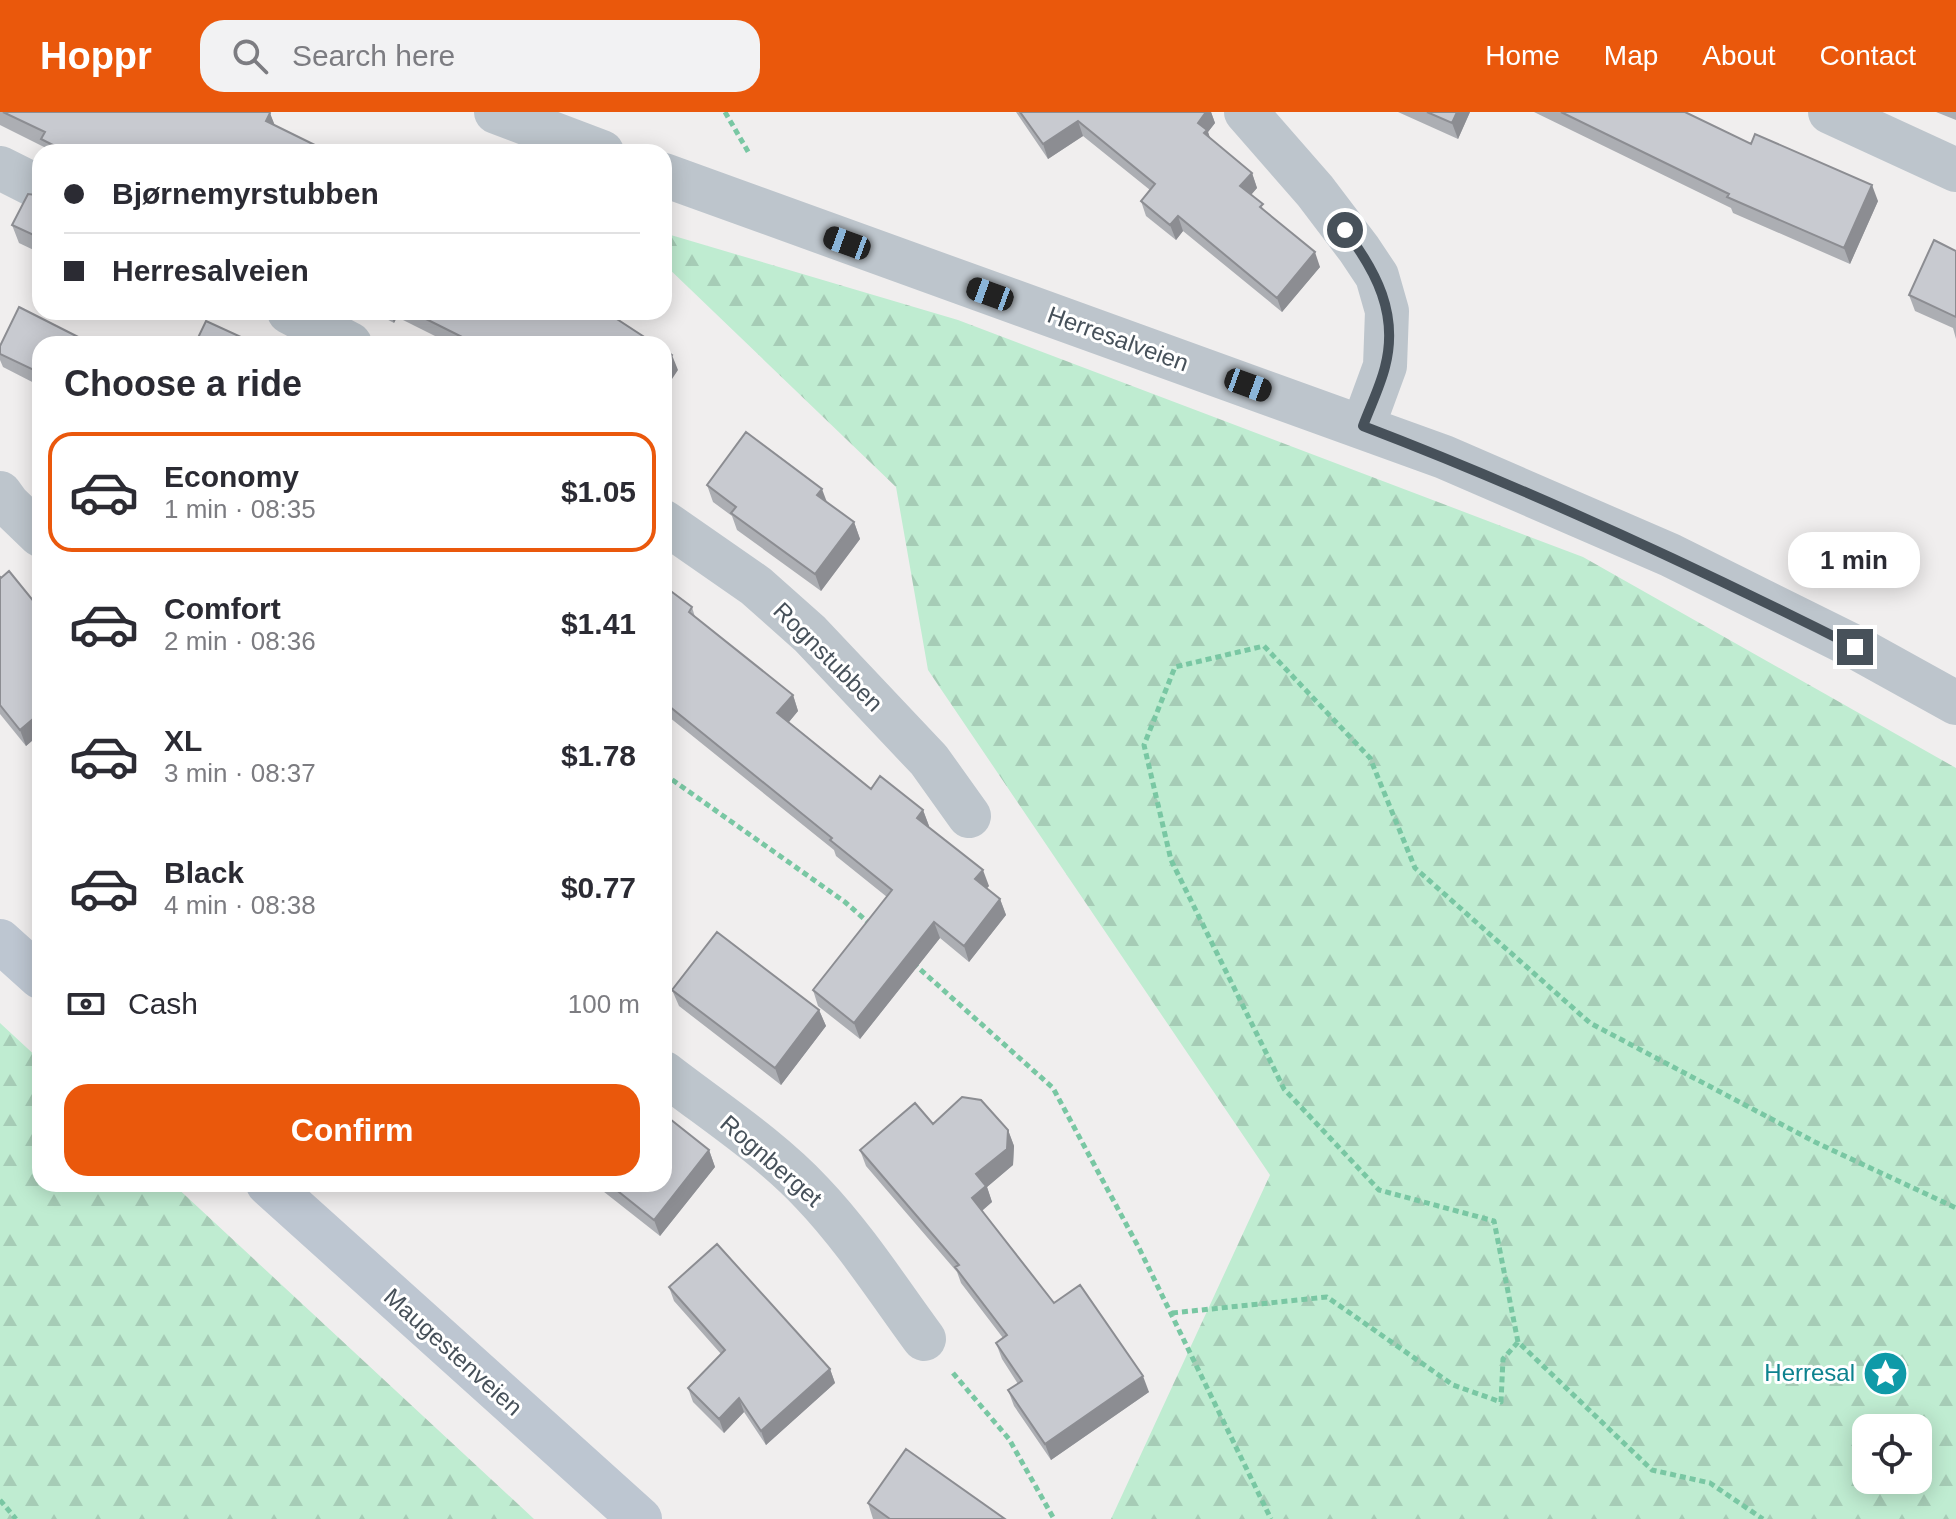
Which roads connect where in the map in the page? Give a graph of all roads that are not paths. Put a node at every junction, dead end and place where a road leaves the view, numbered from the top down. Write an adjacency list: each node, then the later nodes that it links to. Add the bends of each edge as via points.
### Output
1 (496, 112): 4 (street)
2 (1246, 112): 11 (street, via 1315,191 1377,276 1387,311 1385,366)
3 (1830, 112): 6 (street)
4 (581, 144)
5 (0, 168): 8 (street)
6 (1956, 170)
7 (672, 178): 11 (street, Herresalveien)
8 (32, 184)
9 (304, 320): 10 (street)
10 (335, 336)
11 (1363, 426): 15 (street, Herresalveien, via 1670,555)
12 (0, 493): 13 (street)
13 (32, 527)
14 (672, 528): 16 (street, Rognstubben, via 756,586 810,634 929,760)
15 (1956, 703)
16 (969, 816)
17 (0, 941): 18 (main road)
18 (32, 970)
19 (672, 1079): 21 (street, Rognberget, via 811,1191)
20 (277, 1192): 22 (main road, Maugestenveien)
21 (924, 1339)
22 (640, 1519)

